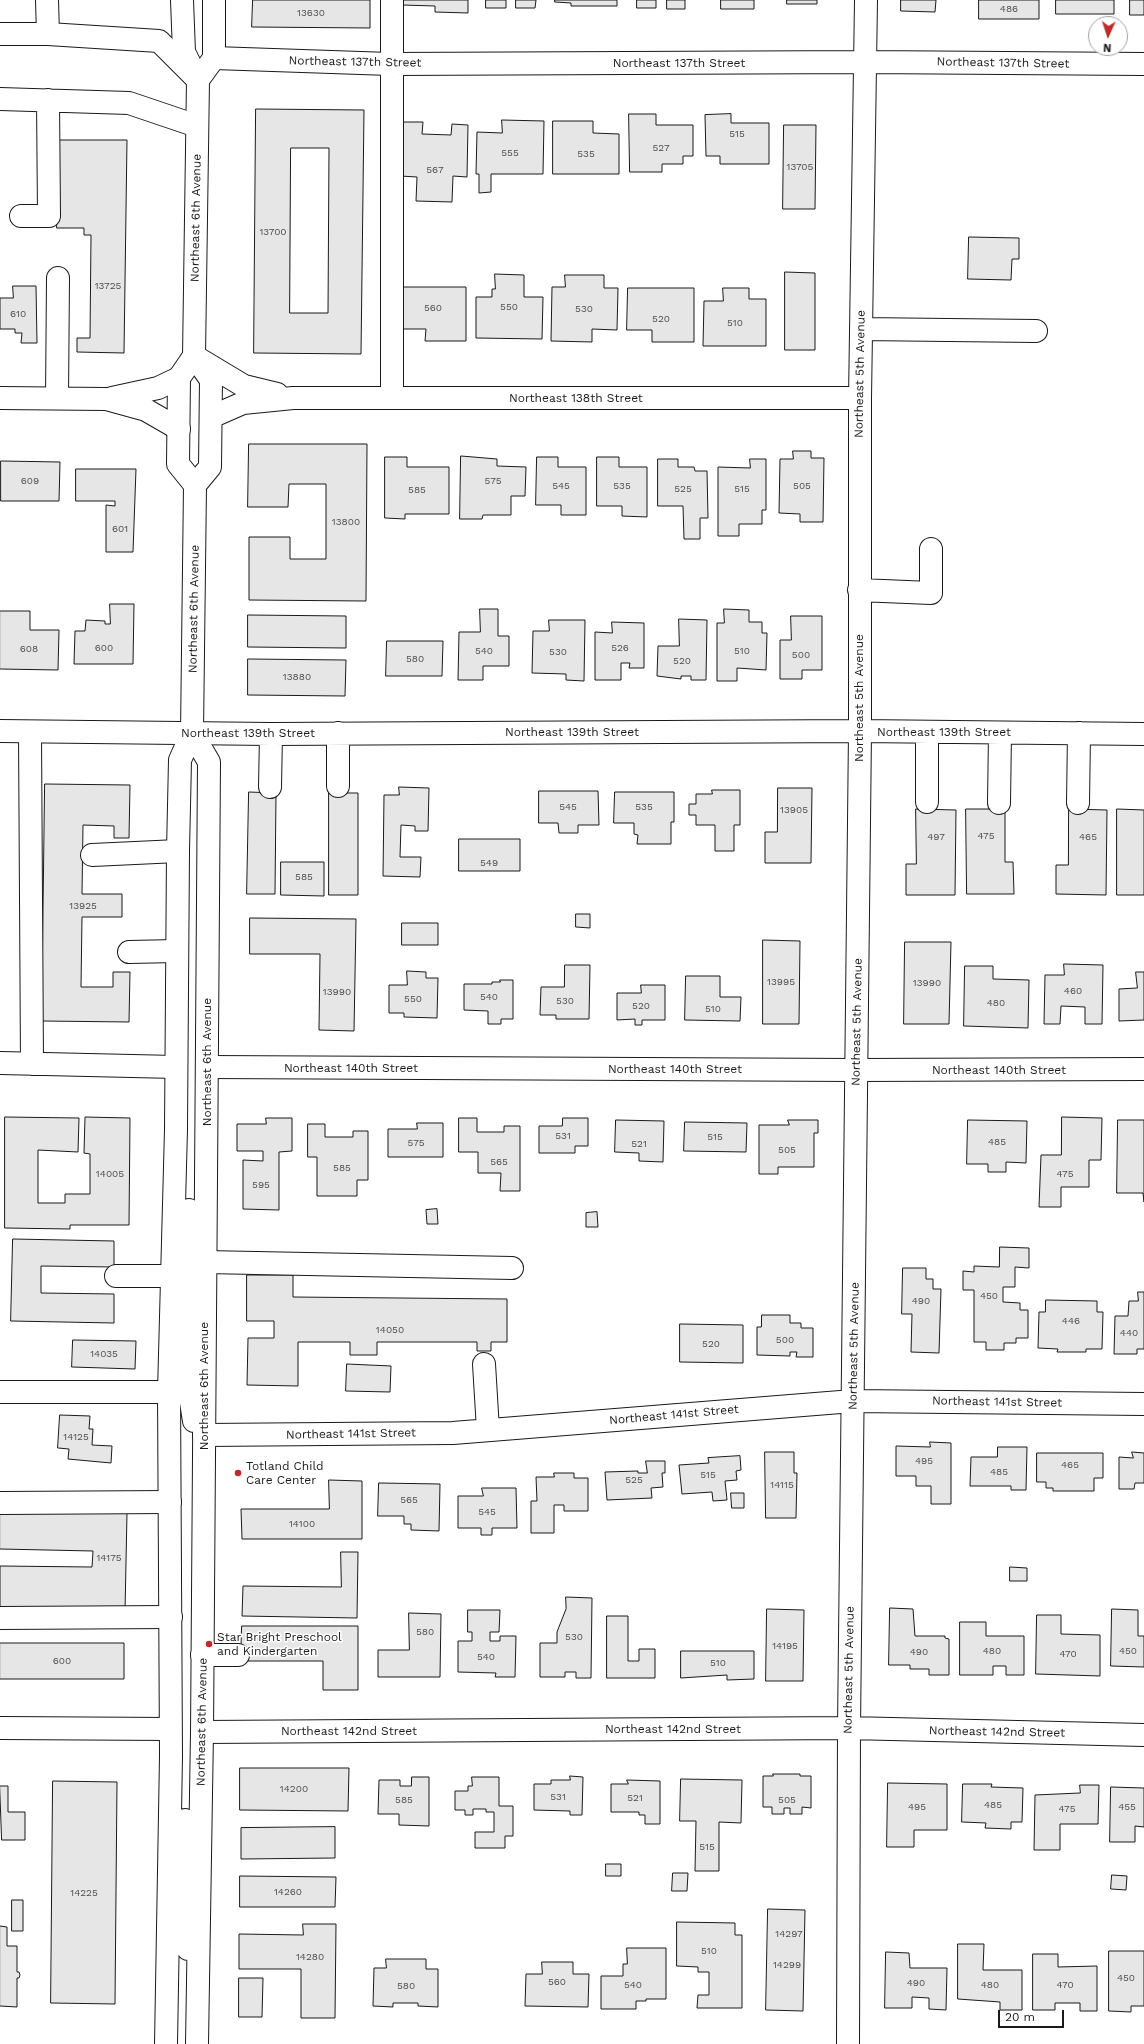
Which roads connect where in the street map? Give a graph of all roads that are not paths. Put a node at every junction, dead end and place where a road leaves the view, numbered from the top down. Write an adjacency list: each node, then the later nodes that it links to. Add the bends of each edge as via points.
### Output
1 (47, 0): 7 (street)
2 (182, 0): 12 (street, Northeast 6th Avenue, via 184,52)
3 (214, 0): 8 (street)
4 (392, 0): 10 (street)
5 (866, 0): 9 (street, Northeast 5th Avenue)
6 (0, 34): 7 (street)
7 (48, 34): 12 (street, via 159,41)
8 (214, 58): 10 (street, Northeast 137th Street); 12 (street)
9 (866, 62): 10 (street, Northeast 137th Street); 11 (street, Northeast 137th Street); 18 (street, Northeast 5th Avenue)
10 (390, 64): 25 (street)
11 (1144, 64)
12 (198, 80): 15 (street, Northeast 6th Avenue)
13 (0, 100): 14 (street)
14 (48, 100): 15 (street, via 129,103); 16 (street, via 49,216)
15 (197, 126): 20 (street, Northeast 6th Avenue)
16 (21, 216)
17 (58, 278): 23 (street)
18 (861, 328): 19 (street); 26 (street, Northeast 5th Avenue)
19 (1036, 332)
20 (194, 356): 21 (street); 24 (street, Northeast 138th Street, via 244,386); 28 (street, via 211,380)
21 (179, 378): 27 (street, via 158,388); 29 (street)
22 (0, 398): 23 (street)
23 (57, 398): 27 (street)
24 (293, 398): 25 (street, Northeast 138th Street); 28 (street, Northeast 138th Street, via 243,403)
25 (392, 398): 26 (street, Northeast 138th Street)
26 (860, 398): 32 (street, Northeast 5th Avenue)
27 (106, 399): 29 (street, via 146,410)
28 (211, 417): 30 (street, via 210,467)
29 (179, 429): 30 (street, via 178,464)
30 (195, 485): 38 (street, Northeast 6th Avenue)
31 (931, 549): 32 (street, via 931,593)
32 (859, 590): 34 (street, Northeast 5th Avenue)
33 (0, 731): 35 (street, Northeast 139th Street)
34 (860, 731): 36 (street, Northeast 139th Street); 39 (street, Northeast 139th Street); 57 (street, Northeast 5th Avenue)
35 (30, 732): 38 (street, Northeast 139th Street); 53 (street)
36 (927, 732): 37 (street, Northeast 139th Street); 45 (street)
37 (1000, 732): 40 (street, Northeast 139th Street); 46 (street)
38 (192, 733): 41 (street, Northeast 139th Street); 48 (street, Northeast 6th Avenue, via 180,760); 55 (street, Northeast 6th Avenue, via 209,762)
39 (338, 733): 41 (street, Northeast 139th Street); 43 (street)
40 (1079, 733): 42 (street, Northeast 139th Street); 47 (street)
41 (271, 734): 44 (street)
42 (1144, 734)
43 (338, 786)
44 (270, 787)
45 (927, 802)
46 (999, 803)
47 (1078, 803)
48 (178, 851): 49 (street); 50 (street, Northeast 6th Avenue)
49 (92, 855)
50 (177, 951): 51 (street); 54 (street, Northeast 6th Avenue)
51 (129, 952)
52 (0, 1063): 53 (street)
53 (32, 1064): 54 (street)
54 (176, 1066): 58 (street, Northeast 6th Avenue)
55 (207, 1067): 57 (street, Northeast 140th Street); 59 (street, Northeast 6th Avenue)
56 (1144, 1069): 57 (street, Northeast 140th Street)
57 (856, 1070): 66 (street, Northeast 5th Avenue)
58 (176, 1095): 62 (street, Northeast 6th Avenue); 69 (street, via 189,1138 189,1389 196,1427)
59 (205, 1262): 60 (street); 69 (street, Northeast 6th Avenue)
60 (512, 1268)
61 (116, 1276): 62 (street)
62 (173, 1276): 65 (street, Northeast 6th Avenue)
63 (484, 1364): 68 (street)
64 (0, 1392): 65 (street)
65 (169, 1392): 70 (street, Northeast 6th Avenue)
66 (853, 1401): 67 (street, Northeast 141st Street); 68 (street, Northeast 141st Street); 77 (street, Northeast 5th Avenue)
67 (1144, 1404)
68 (488, 1430): 69 (street, Northeast 141st Street, via 452,1433)
69 (204, 1435): 74 (street, Northeast 6th Avenue)
70 (170, 1502): 71 (street); 72 (street, Northeast 6th Avenue)
71 (0, 1503)
72 (171, 1617): 73 (street); 78 (street, Northeast 6th Avenue)
73 (0, 1618)
74 (202, 1655): 75 (street); 79 (street, Northeast 6th Avenue)
75 (238, 1655)
76 (0, 1728): 78 (street)
77 (848, 1728): 79 (street, Northeast 142nd Street); 80 (street, Northeast 142nd Street); 84 (street, Northeast 5th Avenue)
78 (170, 1729): 81 (street, via 183,1762 183,1917 188,1952); 82 (street, Northeast 6th Avenue)
79 (202, 1732): 81 (street, Northeast 6th Avenue)
80 (1144, 1735)
81 (198, 1969): 83 (street, Northeast 6th Avenue)
82 (166, 2044)
83 (197, 2044)
84 (848, 2044)

